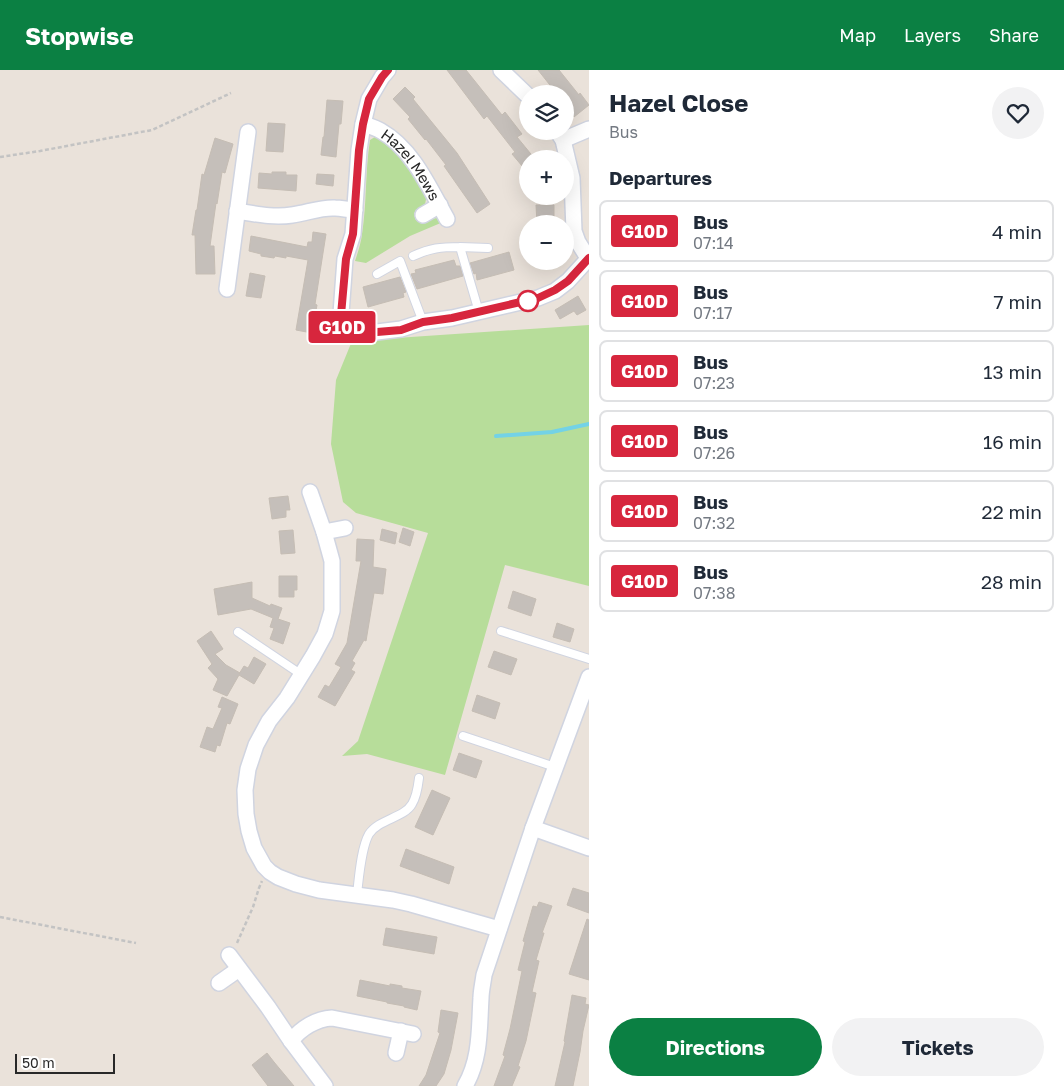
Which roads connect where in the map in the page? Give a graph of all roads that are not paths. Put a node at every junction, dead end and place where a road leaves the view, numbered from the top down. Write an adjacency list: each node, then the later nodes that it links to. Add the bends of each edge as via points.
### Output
1 (388, 70): 4 (street, via 369,99)
2 (501, 70): 3 (street)
3 (519, 87)
4 (363, 124): 9 (street); 11 (street, Hazel Mews, via 381,131 404,149 428,185 443,212)
5 (589, 129): 7 (street)
6 (248, 132): 10 (street)
7 (574, 133)
8 (561, 140): 15 (street, via 572,178 574,231)
9 (355, 210): 10 (street, via 323,209 272,217); 19 (street, via 346,259 340,326 377,332 401,330)
10 (237, 211): 17 (street)
11 (423, 215)
12 (460, 247): 13 (lane); 14 (lane, via 439,247); 18 (lane)
13 (488, 248)
14 (413, 256)
15 (589, 258): 18 (street, via 555,290 538,298)
16 (377, 274): 19 (lane, via 400,261)
17 (227, 289)
18 (479, 312): 19 (street)
19 (423, 322)
20 (310, 492): 22 (street)
21 (345, 528): 22 (street)
22 (324, 532): 26 (street, via 332,561 332,610 325,634)
23 (500, 631): 25 (lane)
24 (238, 632): 26 (lane)
25 (589, 659)
26 (302, 675): 33 (street, via 256,745 245,790 249,831 264,866 278,877 319,890)
27 (589, 677): 29 (street)
28 (463, 736): 29 (lane)
29 (555, 767): 31 (street)
30 (419, 778): 33 (lane, via 412,805 370,832)
31 (533, 828): 32 (street); 34 (street)
32 (589, 848)
33 (356, 894): 34 (street, via 411,904)
34 (499, 929): 41 (street, via 484,975 478,1048)
35 (229, 955): 36 (street)
36 (240, 969): 37 (street); 38 (street)
37 (219, 983)
38 (290, 1041): 39 (street, via 306,1027 321,1019 332,1018 407,1032); 40 (street)
39 (396, 1053)
40 (325, 1086)
41 (465, 1086)

